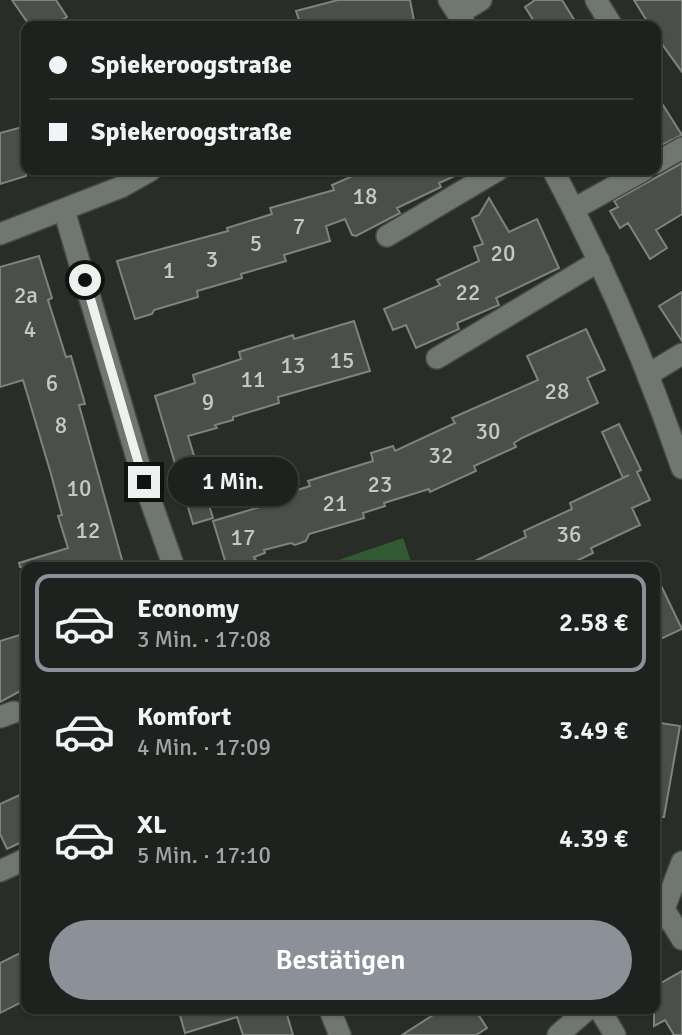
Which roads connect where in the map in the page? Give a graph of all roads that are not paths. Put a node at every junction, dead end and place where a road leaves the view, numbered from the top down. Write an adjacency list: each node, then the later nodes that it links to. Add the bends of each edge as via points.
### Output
1 (481, 0): 3 (street)
2 (596, 0): 4 (street)
3 (458, 13)
4 (609, 21)
5 (682, 148): 6 (street)
6 (661, 160)
7 (141, 175): 11 (street)
8 (490, 175): 14 (street)
9 (557, 175): 12 (street)
10 (635, 175): 12 (street)
11 (64, 209): 13 (street); 20 (street, via 144,482)
12 (574, 209): 15 (street)
13 (0, 234)
14 (387, 236)
15 (599, 261): 17 (street); 18 (street)
16 (682, 354): 18 (street)
17 (437, 358)
18 (649, 374): 19 (street)
19 (682, 468)
20 (172, 562)
21 (21, 861): 23 (street)
22 (682, 862): 24 (street)
23 (0, 871)
24 (660, 914)
25 (660, 917): 26 (street)
26 (682, 939)
27 (331, 1014): 30 (street)
28 (582, 1014): 31 (street)
29 (603, 1014): 32 (street)
30 (340, 1035)
31 (558, 1035)
32 (615, 1035)

